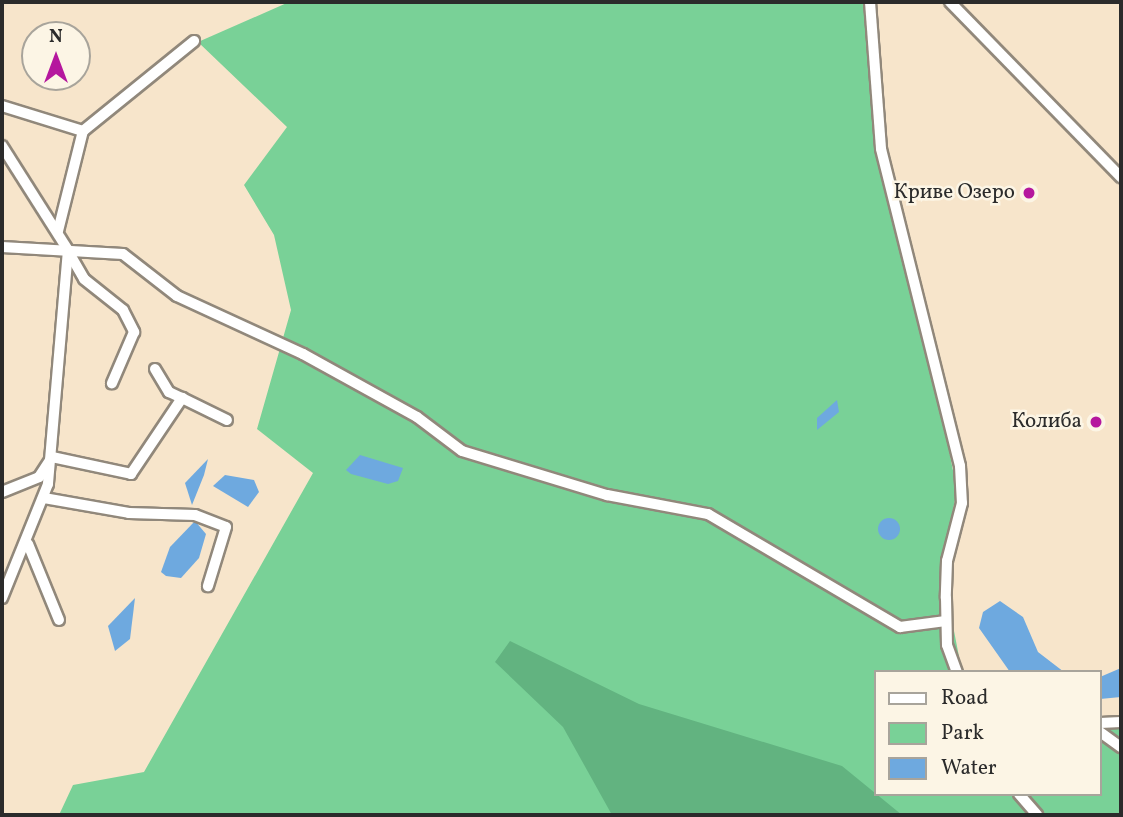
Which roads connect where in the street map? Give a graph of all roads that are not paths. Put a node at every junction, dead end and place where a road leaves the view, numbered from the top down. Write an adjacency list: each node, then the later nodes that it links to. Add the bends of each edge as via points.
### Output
1 (870, 2): 22 (street, via 881,149 960,466 962,503 947,561)
2 (950, 2): 7 (street)
3 (194, 41): 5 (street)
4 (2, 106): 5 (street)
5 (83, 131): 8 (street)
6 (2, 146): 8 (street)
7 (1121, 177)
8 (58, 232): 10 (street)
9 (2, 247): 10 (street)
10 (68, 250): 12 (street, via 84,279 124,310 134,332); 15 (street); 22 (street, via 123,254 177,296 303,354 417,417 462,451 607,495 708,514 900,627)
11 (155, 369): 13 (street, via 169,392)
12 (112, 383)
13 (182, 398): 14 (street); 15 (street, via 131,474)
14 (227, 420)
15 (51, 457): 16 (street, via 39,477); 17 (street)
16 (2, 492)
17 (44, 498): 18 (street); 19 (street, via 129,513 195,515 226,527)
18 (28, 544): 20 (street); 21 (street)
19 (208, 586)
20 (2, 598)
21 (59, 620)
22 (946, 621): 23 (street)
23 (957, 670)
24 (1121, 722): 25 (street)
25 (1102, 723)
26 (1102, 733): 27 (street)
27 (1121, 747)
28 (1021, 796): 29 (street)
29 (1037, 815)

